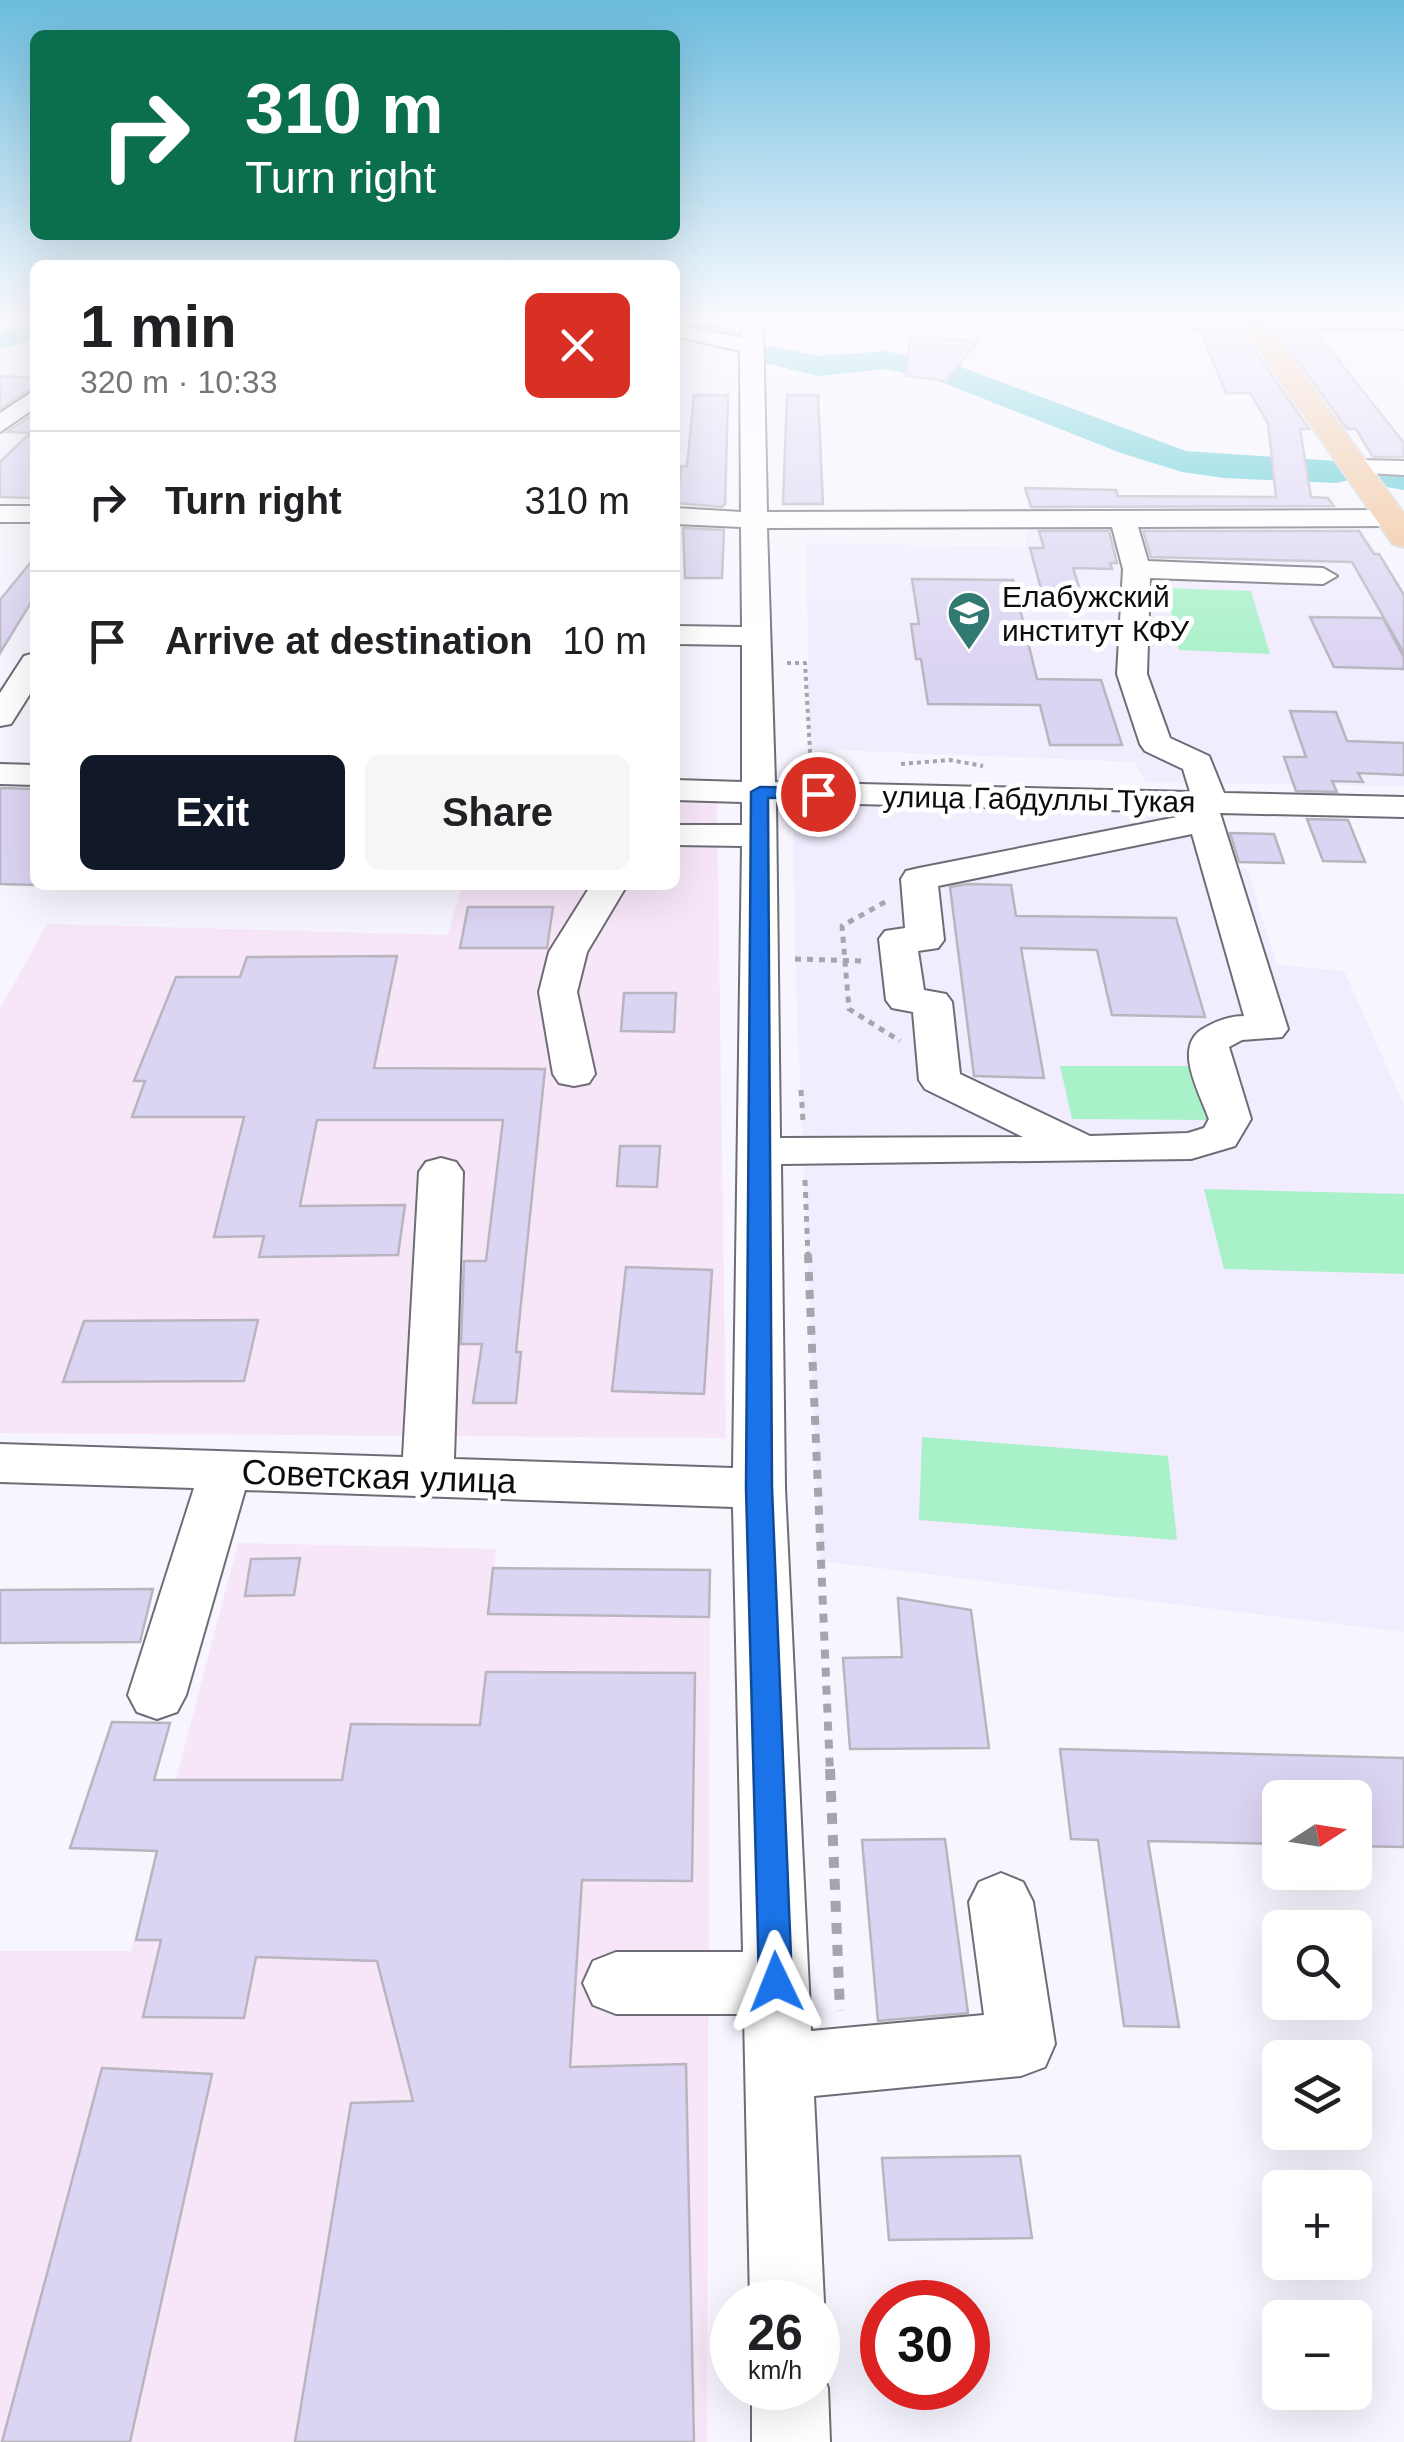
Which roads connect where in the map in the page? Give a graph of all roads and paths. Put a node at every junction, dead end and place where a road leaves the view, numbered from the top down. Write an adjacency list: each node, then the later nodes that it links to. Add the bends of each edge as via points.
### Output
1 (753, 436): 9 (street)
2 (1334, 436): 3 (main road)
3 (1356, 467): 4 (street); 10 (main road)
4 (1404, 468)
5 (0, 514): 6 (street)
6 (30, 514)
7 (680, 516): 9 (street)
8 (1123, 519): 9 (street); 10 (street); 11 (street)
9 (753, 520): 14 (street)
10 (1398, 528)
11 (1137, 569): 12 (street); 22 (street, via 1132,674 1156,744 1197,763)
12 (1322, 576)
13 (680, 636): 14 (street)
14 (756, 650): 20 (path, via 805,663); 23 (street)
15 (30, 670): 16 (street)
16 (0, 718)
17 (0, 774): 18 (street)
18 (30, 774)
19 (680, 791): 23 (street, улица Габдуллы Тукая)
20 (818, 794): 22 (street, улица Габдуллы Тукая); 23 (street, улица Габдуллы Тукая)
21 (1404, 807): 22 (street, улица Габдуллы Тукая)
22 (1207, 809): 28 (street, via 919,878 925,940 898,939); 32 (street, via 1268,1029 1235,1028 1209,1041 1230,1118 1220,1137 1191,1146)
23 (760, 814): 24 (street); 33 (street)
24 (680, 834)
25 (605, 890): 30 (street, via 568,952 558,992)
26 (794, 940): 27 (path)
27 (795, 959): 28 (path); 29 (path)
28 (901, 962): 32 (street, via 906,1000 932,1002 940,1080)
29 (796, 978)
30 (574, 1074)
31 (800, 1075): 33 (path)
32 (1082, 1150): 33 (street)
33 (782, 1152): 38 (street); 43 (path)
34 (441, 1172): 37 (street)
35 (0, 1464): 36 (street, Советская улица)
36 (225, 1471): 37 (street, Советская улица); 39 (street)
37 (428, 1478): 38 (street, Советская улица)
38 (759, 1488): 41 (street)
39 (157, 1695)
40 (1000, 1902): 43 (street, via 1021,2044)
41 (776, 1982): 42 (street); 44 (street)
42 (616, 1983)
43 (842, 2063): 44 (street)
44 (778, 2067): 45 (street)
45 (786, 2280)
46 (791, 2410): 47 (street)
47 (792, 2442)

